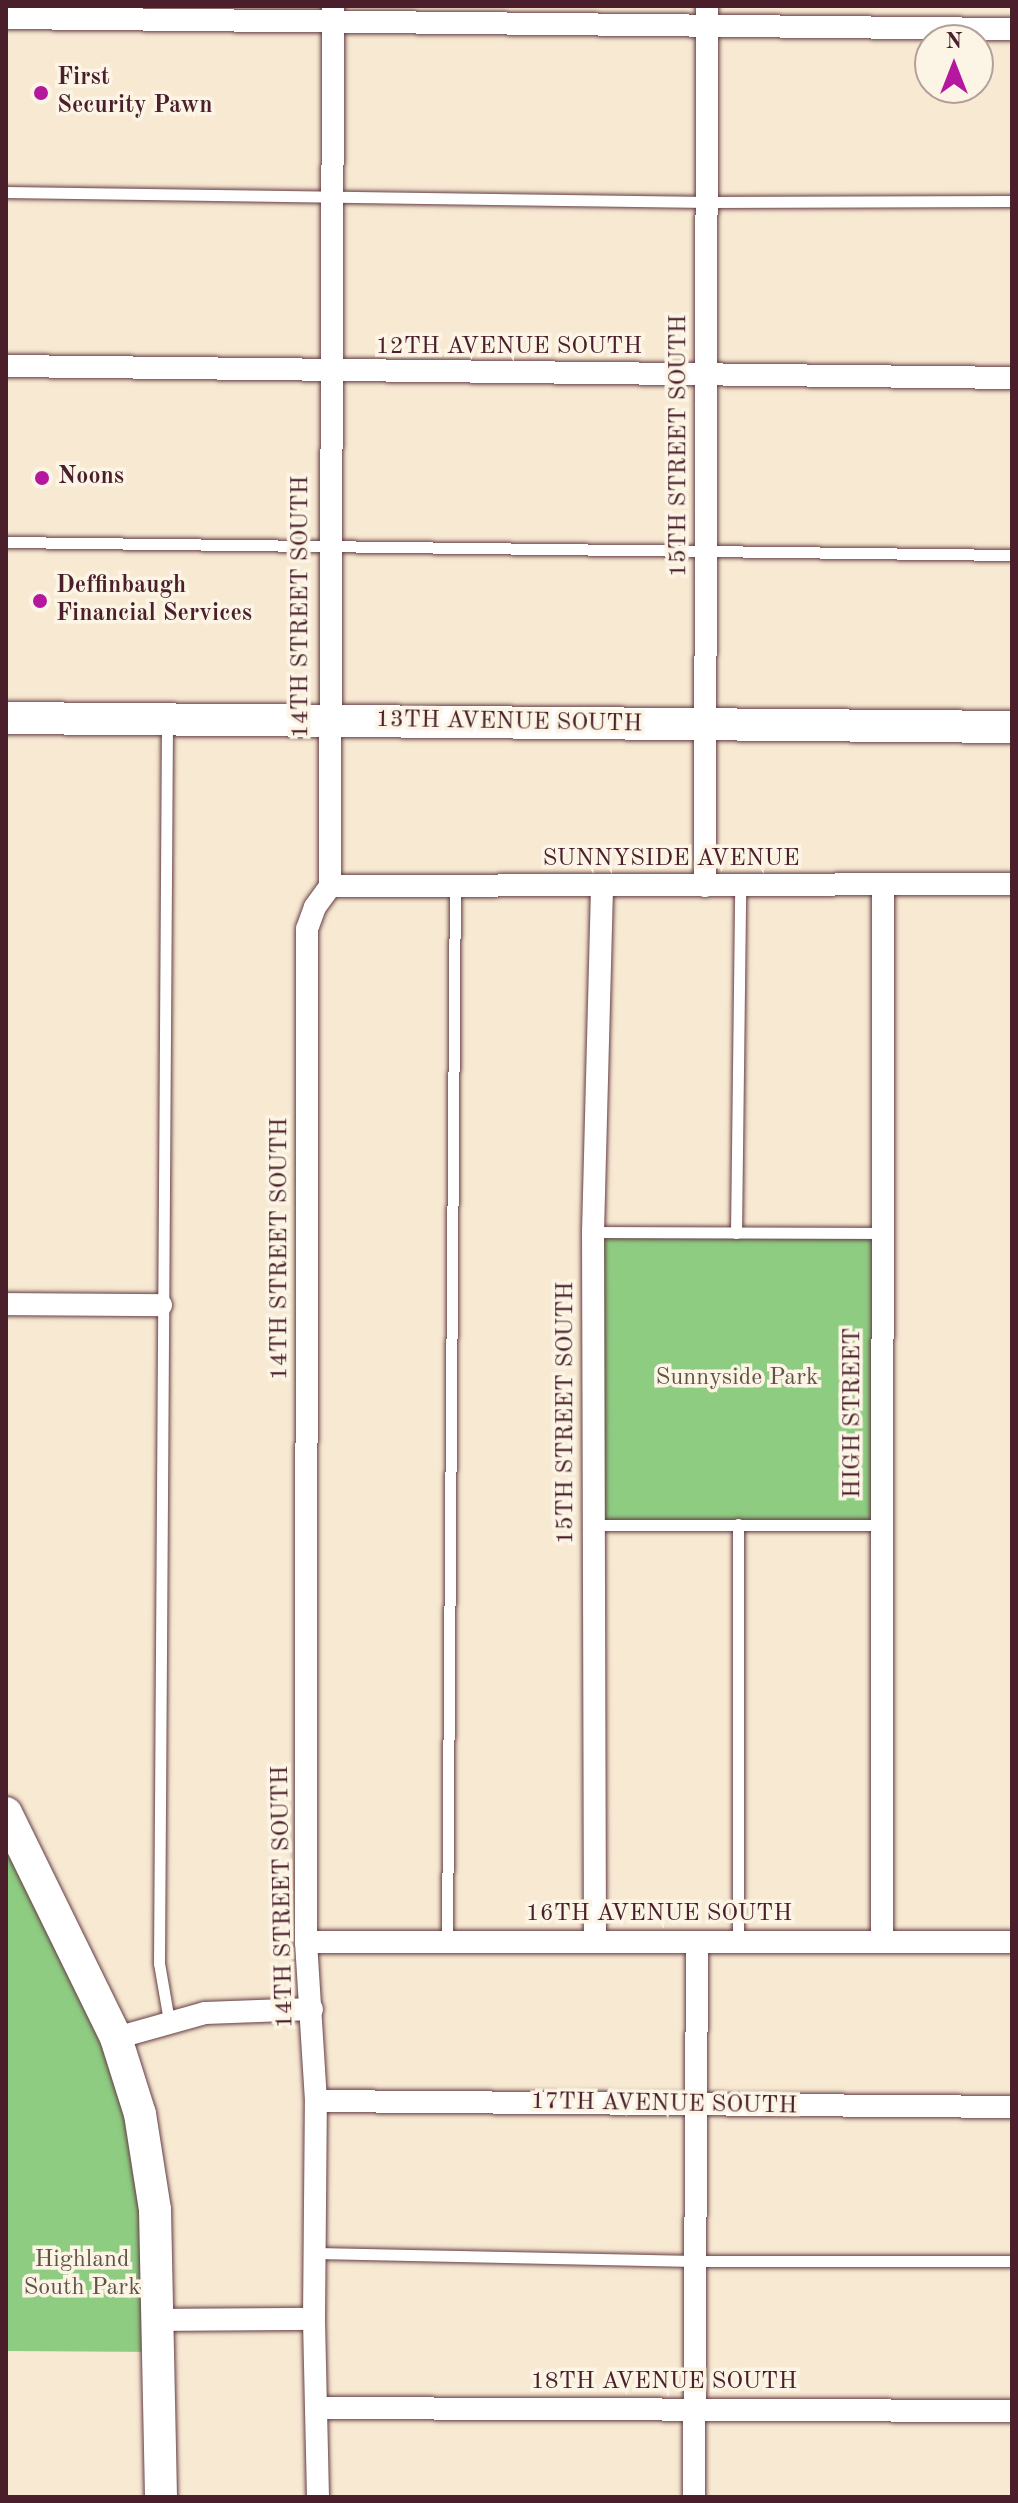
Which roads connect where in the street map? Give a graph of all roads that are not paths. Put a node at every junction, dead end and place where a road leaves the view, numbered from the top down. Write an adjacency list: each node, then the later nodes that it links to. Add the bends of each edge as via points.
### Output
1 (332, 14): 2 (street); 3 (street); 6 (street, 14TH STREET SOUTH)
2 (707, 16): 4 (street); 8 (street, 15TH STREET SOUTH)
3 (6, 18)
4 (1012, 29)
5 (6, 192): 6 (lane)
6 (330, 199): 8 (lane); 10 (street, 14TH STREET SOUTH)
7 (1012, 201): 8 (lane)
8 (708, 202): 11 (street, 15TH STREET SOUTH)
9 (6, 366): 10 (street, 12TH AVENUE SOUTH)
10 (329, 372): 11 (street, 12TH AVENUE SOUTH); 14 (street, 14TH STREET SOUTH)
11 (706, 375): 12 (street, 12TH AVENUE SOUTH); 15 (street, 15TH STREET SOUTH)
12 (1012, 378)
13 (6, 542): 14 (lane)
14 (329, 545): 15 (lane); 19 (street, 14TH STREET SOUTH)
15 (704, 548): 16 (lane); 20 (street, 15TH STREET SOUTH)
16 (1012, 555)
17 (6, 718): 18 (street, 13TH AVENUE SOUTH)
18 (167, 720): 19 (street, 13TH AVENUE SOUTH); 33 (lane)
19 (327, 722): 20 (street, 13TH AVENUE SOUTH); 24 (street, 14TH STREET SOUTH)
20 (706, 725): 21 (street, 13TH AVENUE SOUTH); 26 (street, 15TH STREET SOUTH)
21 (1012, 727)
22 (1012, 884): 23 (street, SUNNYSIDE AVENUE)
23 (883, 885): 27 (street, SUNNYSIDE AVENUE); 31 (street, HIGH STREET)
24 (330, 886): 25 (street, SUNNYSIDE AVENUE); 40 (street, 14TH STREET SOUTH, via 307,929)
25 (455, 886): 28 (street, SUNNYSIDE AVENUE); 38 (lane)
26 (705, 886): 27 (street, SUNNYSIDE AVENUE); 28 (street, SUNNYSIDE AVENUE)
27 (740, 886): 30 (lane)
28 (602, 887): 29 (street, 15TH STREET SOUTH)
29 (593, 1232): 30 (lane); 35 (street, 15TH STREET SOUTH)
30 (736, 1233): 31 (lane)
31 (880, 1233): 36 (street, HIGH STREET)
32 (6, 1304): 33 (street)
33 (161, 1305): 46 (lane, via 159,1963)
34 (738, 1524): 35 (lane); 36 (lane); 42 (lane)
35 (593, 1525): 39 (street, 15TH STREET SOUTH)
36 (880, 1525): 43 (street, HIGH STREET)
37 (7, 1820): 47 (street)
38 (447, 1941): 39 (street, 16TH AVENUE SOUTH); 40 (street, 16TH AVENUE SOUTH)
39 (595, 1941): 41 (street, 16TH AVENUE SOUTH)
40 (306, 1942): 45 (street, 14TH STREET SOUTH)
41 (697, 1942): 42 (street, 16TH AVENUE SOUTH); 49 (street)
42 (738, 1942): 43 (street, 16TH AVENUE SOUTH)
43 (882, 1942): 44 (street, 16TH AVENUE SOUTH)
44 (1012, 1942)
45 (312, 2009): 46 (street, via 205,2013); 48 (street, 14TH STREET SOUTH)
46 (169, 2021): 47 (street)
47 (116, 2038): 55 (street, via 140,2114 155,2210)
48 (316, 2101): 49 (street, 17TH AVENUE SOUTH); 51 (street, 14TH STREET SOUTH)
49 (696, 2105): 50 (street, 17TH AVENUE SOUTH); 52 (street)
50 (1012, 2107)
51 (316, 2253): 52 (lane); 54 (street, 14TH STREET SOUTH)
52 (695, 2261): 53 (lane); 57 (street)
53 (1012, 2261)
54 (314, 2319): 55 (street); 56 (street, 14TH STREET SOUTH)
55 (160, 2320): 59 (street)
56 (316, 2408): 57 (street, 18TH AVENUE SOUTH); 60 (street, 14TH STREET SOUTH)
57 (695, 2410): 58 (street, 18TH AVENUE SOUTH); 61 (street)
58 (1012, 2411)
59 (161, 2497)
60 (318, 2497)
61 (694, 2497)

